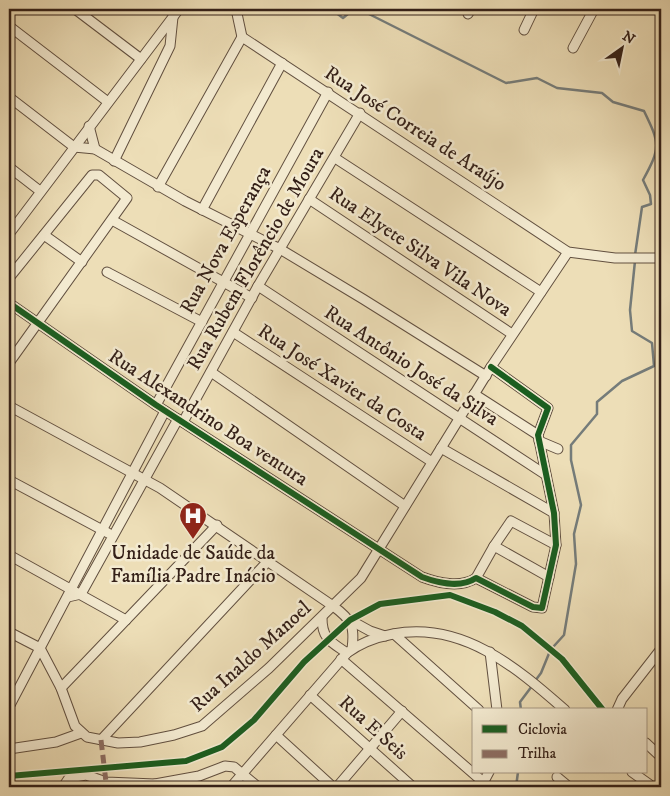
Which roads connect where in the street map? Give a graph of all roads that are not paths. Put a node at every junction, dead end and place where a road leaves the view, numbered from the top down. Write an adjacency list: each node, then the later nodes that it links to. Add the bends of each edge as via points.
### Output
1 (75, 9): 10 (street)
2 (236, 9): 8 (street)
3 (534, 9): 7 (street)
4 (594, 9): 9 (street)
5 (174, 12): 10 (street); 20 (street, via 170,46)
6 (9, 26): 14 (street)
7 (524, 30)
8 (242, 37): 11 (street, Rua José Correia de Araújo); 22 (street)
9 (573, 48)
10 (141, 59): 14 (street)
11 (282, 63): 12 (street, Rua José Correia de Araújo); 25 (street)
12 (328, 92): 15 (street, Rua José Correia de Araújo); 29 (street, Rua Nova Esperança)
13 (9, 96): 17 (street)
14 (108, 102): 16 (street)
15 (360, 114): 19 (street, Rua Rubem Florêncio de Moura); 31 (street, Rua José Correia de Araújo)
16 (89, 126): 17 (street); 18 (street)
17 (74, 147): 18 (street); 23 (street)
18 (95, 149): 20 (street)
19 (335, 158): 24 (street, Rua Rubem Florêncio de Moura); 38 (street)
20 (114, 160): 22 (street)
21 (9, 167): 23 (street)
22 (158, 186): 25 (street)
23 (40, 191): 27 (street)
24 (309, 199): 30 (street, Rua Rubem Florêncio de Moura); 44 (street, Rua Elyete Silva Vila Nova)
25 (202, 210): 29 (street)
26 (112, 220): 28 (street, via 127,200 120,191 95,174); 33 (street); 36 (street)
27 (9, 234)
28 (44, 235): 33 (street); 35 (street)
29 (249, 235): 30 (street); 36 (street, Rua Nova Esperança)
30 (280, 249): 37 (street, Rua Rubem Florêncio de Moura); 48 (street)
31 (568, 252): 32 (street, via 615,258); 38 (street, Rua Inaldo Manoel)
32 (661, 258)
33 (82, 262): 42 (street)
34 (107, 272): 41 (street)
35 (9, 278)
36 (223, 282): 39 (street); 41 (street, Rua Nova Esperança)
37 (258, 286): 39 (street, Rua Rubem Florêncio de Moura); 53 (street, Rua Antônio José da Silva)
38 (541, 292): 44 (street, Rua Inaldo Manoel)
39 (252, 298): 43 (street, Rua Rubem Florêncio de Moura)
40 (9, 303): 42 (street, Rua Alexandrino Boa ventura)
41 (202, 322): 51 (street, Rua Nova Esperança)
42 (37, 324): 45 (street); 51 (street, Rua Alexandrino Boa ventura)
43 (233, 332): 47 (street, Rua Rubem Florêncio de Moura); 58 (street, Rua José Xavier da Costa)
44 (512, 334): 46 (street, Rua Inaldo Manoel)
45 (9, 363)
46 (491, 367): 48 (street, Rua Inaldo Manoel); 55 (street, via 546,406)
47 (210, 372): 54 (street, Rua Rubem Florêncio de Moura); 63 (street)
48 (486, 376): 49 (street, Rua Inaldo Manoel)
49 (474, 394): 53 (street, Rua Inaldo Manoel); 55 (street)
50 (9, 406): 59 (street)
51 (156, 406): 52 (street, Rua Alexandrino Boa ventura)
52 (166, 411): 54 (street, Rua Alexandrino Boa ventura); 59 (street)
53 (458, 419): 56 (street, Rua Inaldo Manoel); 60 (street, Rua Antônio José da Silva)
54 (180, 420): 61 (street, Rua Rubem Florêncio de Moura); 70 (street, Rua Alexandrino Boa ventura)
55 (539, 438): 57 (street); 60 (street)
56 (441, 448): 58 (street, Rua Inaldo Manoel); 64 (street)
57 (558, 449)
58 (432, 462): 63 (street, Rua Inaldo Manoel)
59 (133, 472): 61 (street); 66 (street)
60 (546, 475): 64 (street)
61 (146, 479): 65 (street); 67 (street, Rua Rubem Florêncio de Moura)
62 (9, 480): 66 (street)
63 (405, 506): 70 (street, Rua Inaldo Manoel)
64 (554, 513): 68 (street)
65 (217, 525): 72 (street); 79 (street)
66 (103, 530): 67 (street); 75 (street)
67 (114, 536): 76 (street, Rua Rubem Florêncio de Moura)
68 (556, 545): 69 (street, via 513,521); 73 (street)
69 (494, 546): 73 (street); 74 (street)
70 (378, 548): 74 (street, Rua Alexandrino Boa ventura, via 422,577 434,581 463,582); 77 (street, Rua Inaldo Manoel, via 361,578)
71 (9, 554): 75 (street)
72 (268, 560): 77 (street); 97 (street)
73 (550, 577): 74 (street, via 543,606 538,608)
74 (476, 578)
75 (70, 593): 76 (street); 83 (street)
76 (81, 594): 79 (street)
77 (334, 606): 78 (street, Rua Inaldo Manoel); 80 (street)
78 (322, 618): 86 (street, via 322,630 327,639); 97 (street, Rua Inaldo Manoel, via 202,726 174,736 140,742)
79 (126, 620): 87 (street)
80 (350, 620): 82 (street, via 370,631); 86 (street, via 353,628)
81 (9, 632): 83 (street)
82 (389, 635): 85 (street, via 421,631 440,633 466,640); 86 (street); 90 (street)
83 (40, 648): 87 (street); 89 (street)
84 (661, 649): 93 (street)
85 (490, 652): 91 (street); 92 (street)
86 (347, 653): 88 (street); 94 (street)
87 (61, 688): 95 (street, via 75,726)
88 (310, 695): 96 (street); 100 (street, Rua E Seis)
89 (9, 707)
90 (477, 708)
91 (497, 708)
92 (563, 708)
93 (618, 708)
94 (402, 711): 100 (street); 109 (street)
95 (81, 733): 97 (street, Rua Inaldo Manoel); 99 (street, via 56,742)
96 (276, 735): 103 (street); 113 (street)
97 (101, 740)
98 (648, 745): 101 (street)
99 (9, 749)
100 (370, 749): 114 (street); 115 (street, Rua E Seis)
101 (661, 757)
102 (661, 772): 118 (street)
103 (243, 774): 108 (street, via 234,766 225,766 199,776); 111 (street); 112 (street)
104 (488, 774): 109 (street)
105 (635, 774): 117 (street)
106 (557, 777): 116 (street)
107 (106, 785): 108 (street); 110 (street, via 86,775 70,778)
108 (152, 786)
109 (484, 786)
110 (63, 787)
111 (231, 787)
112 (258, 787)
113 (333, 787)
114 (337, 787)
115 (413, 787)
116 (569, 787)
117 (653, 787)
118 (660, 787)

